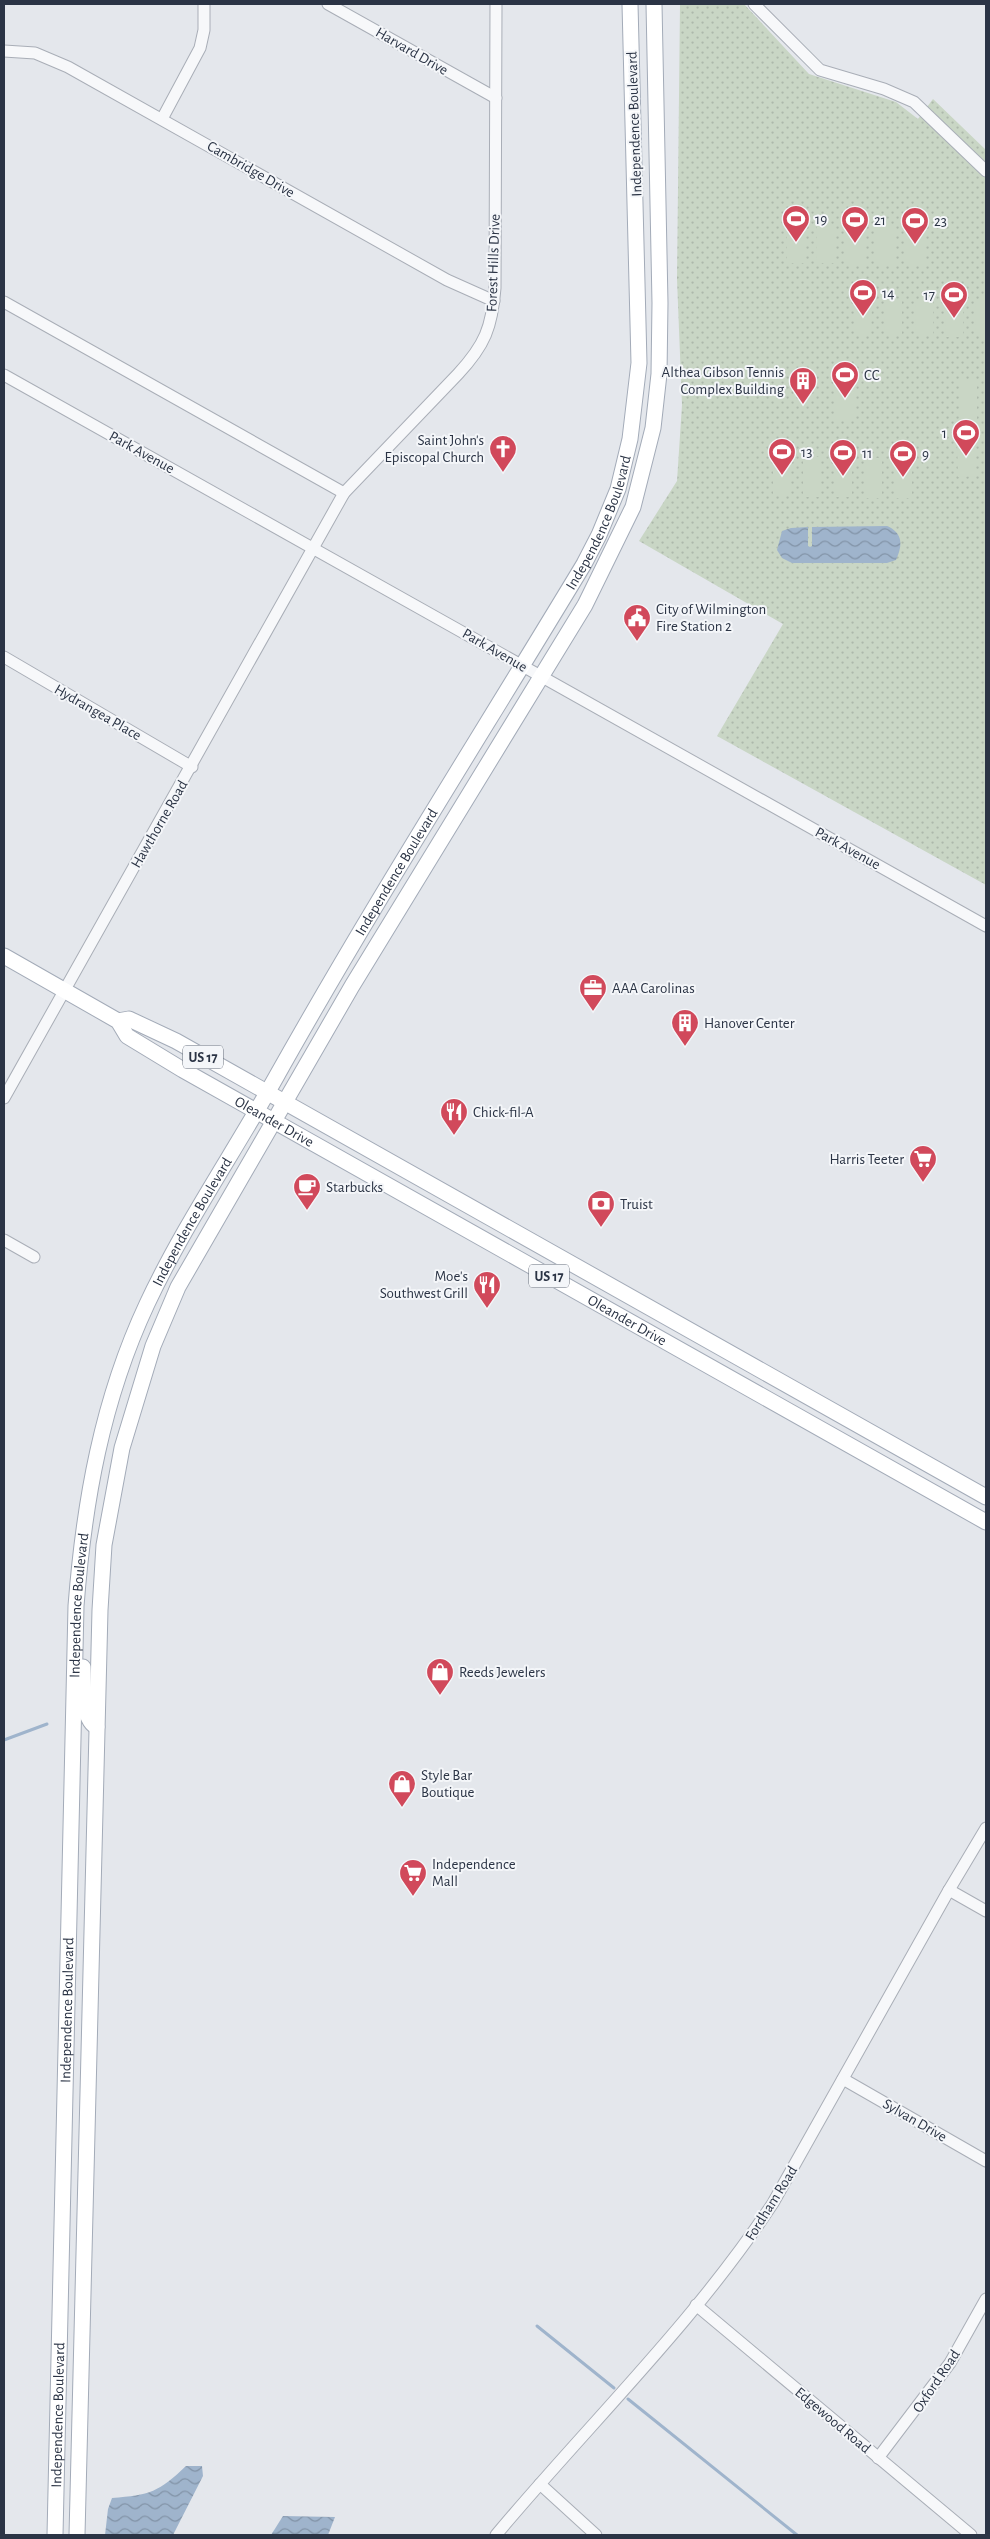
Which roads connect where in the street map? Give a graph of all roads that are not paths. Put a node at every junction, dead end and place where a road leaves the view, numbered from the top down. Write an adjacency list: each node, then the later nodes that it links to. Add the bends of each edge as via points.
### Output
1 (204, 4): 9 (street, via 200,48)
2 (328, 4): 8 (street, Harvard Drive)
3 (496, 4): 8 (street, Forest Hills Drive)
4 (630, 4): 17 (main road, Independence Boulevard, via 639,326 639,363 631,431 618,489 599,535)
5 (654, 4): 18 (main road, Independence Boulevard, via 660,303 659,374 653,428 634,507 585,605)
6 (754, 4): 10 (street, via 820,70 884,89 914,102)
7 (4, 51): 9 (street, Cambridge Drive, via 28,51 42,55)
8 (496, 98): 11 (street, Forest Hills Drive)
9 (162, 118): 11 (street, Cambridge Drive, via 446,280)
10 (986, 171)
11 (494, 301): 14 (street, Forest Hills Drive, via 488,334 476,355)
12 (4, 302): 14 (street)
13 (4, 375): 15 (street, Park Avenue)
14 (344, 493): 15 (street, Forest Hills Drive)
15 (312, 547): 17 (street, Park Avenue); 19 (street, Hawthorne Road)
16 (4, 657): 19 (street, Hydrangea Place)
17 (522, 665): 18 (street, Park Avenue); 24 (main road, Independence Boulevard, via 335,973)
18 (541, 676): 20 (street, Park Avenue); 26 (main road, Independence Boulevard, via 352,986)
19 (192, 766): 22 (street, Hawthorne Road)
20 (986, 926)
21 (4, 956): 22 (main road, Oleander Drive / US 17)
22 (64, 991): 23 (main road, Oleander Drive / US 17); 25 (street, Hawthorne Road)
23 (118, 1022): 24 (main road, Oleander Drive / US 17, via 130,1018); 27 (main road, Oleander Drive / US 17, via 127,1036)
24 (267, 1092): 26 (main road, Oleander Drive / US 17); 27 (main road, Independence Boulevard)
25 (4, 1098)
26 (286, 1104): 28 (main road, Independence Boulevard); 31 (main road, Oleander Drive / US 17)
27 (257, 1110): 28 (main road, Oleander Drive / US 17); 33 (main road, Independence Boulevard, via 161,1275 131,1340 106,1416 89,1486)
28 (275, 1121): 32 (main road, Oleander Drive / US 17); 34 (main road, Independence Boulevard, via 186,1272 153,1346 130,1420 116,1474 104,1545)
29 (4, 1240): 30 (street)
30 (34, 1257)
31 (986, 1497)
32 (986, 1522)
33 (76, 1606): 34 (main road, via 85,1712); 44 (main road, Independence Boulevard)
34 (97, 1727): 45 (main road, Independence Boulevard)
35 (986, 1828): 36 (street, Fordham Road)
36 (949, 1890): 37 (street); 38 (street, Fordham Road)
37 (986, 1911)
38 (843, 2079): 39 (street, Sylvan Drive); 41 (street, Fordham Road, via 773,2203)
39 (986, 2161)
40 (986, 2299): 42 (street, Oxford Road, via 950,2363)
41 (696, 2305): 42 (street, Edgewood Road); 43 (street, Fordham Road)
42 (878, 2458): 48 (street, Edgewood Road)
43 (540, 2484): 46 (street, Fordham Road); 47 (street)
44 (55, 2535)
45 (77, 2535)
46 (496, 2535)
47 (596, 2535)
48 (971, 2535)

